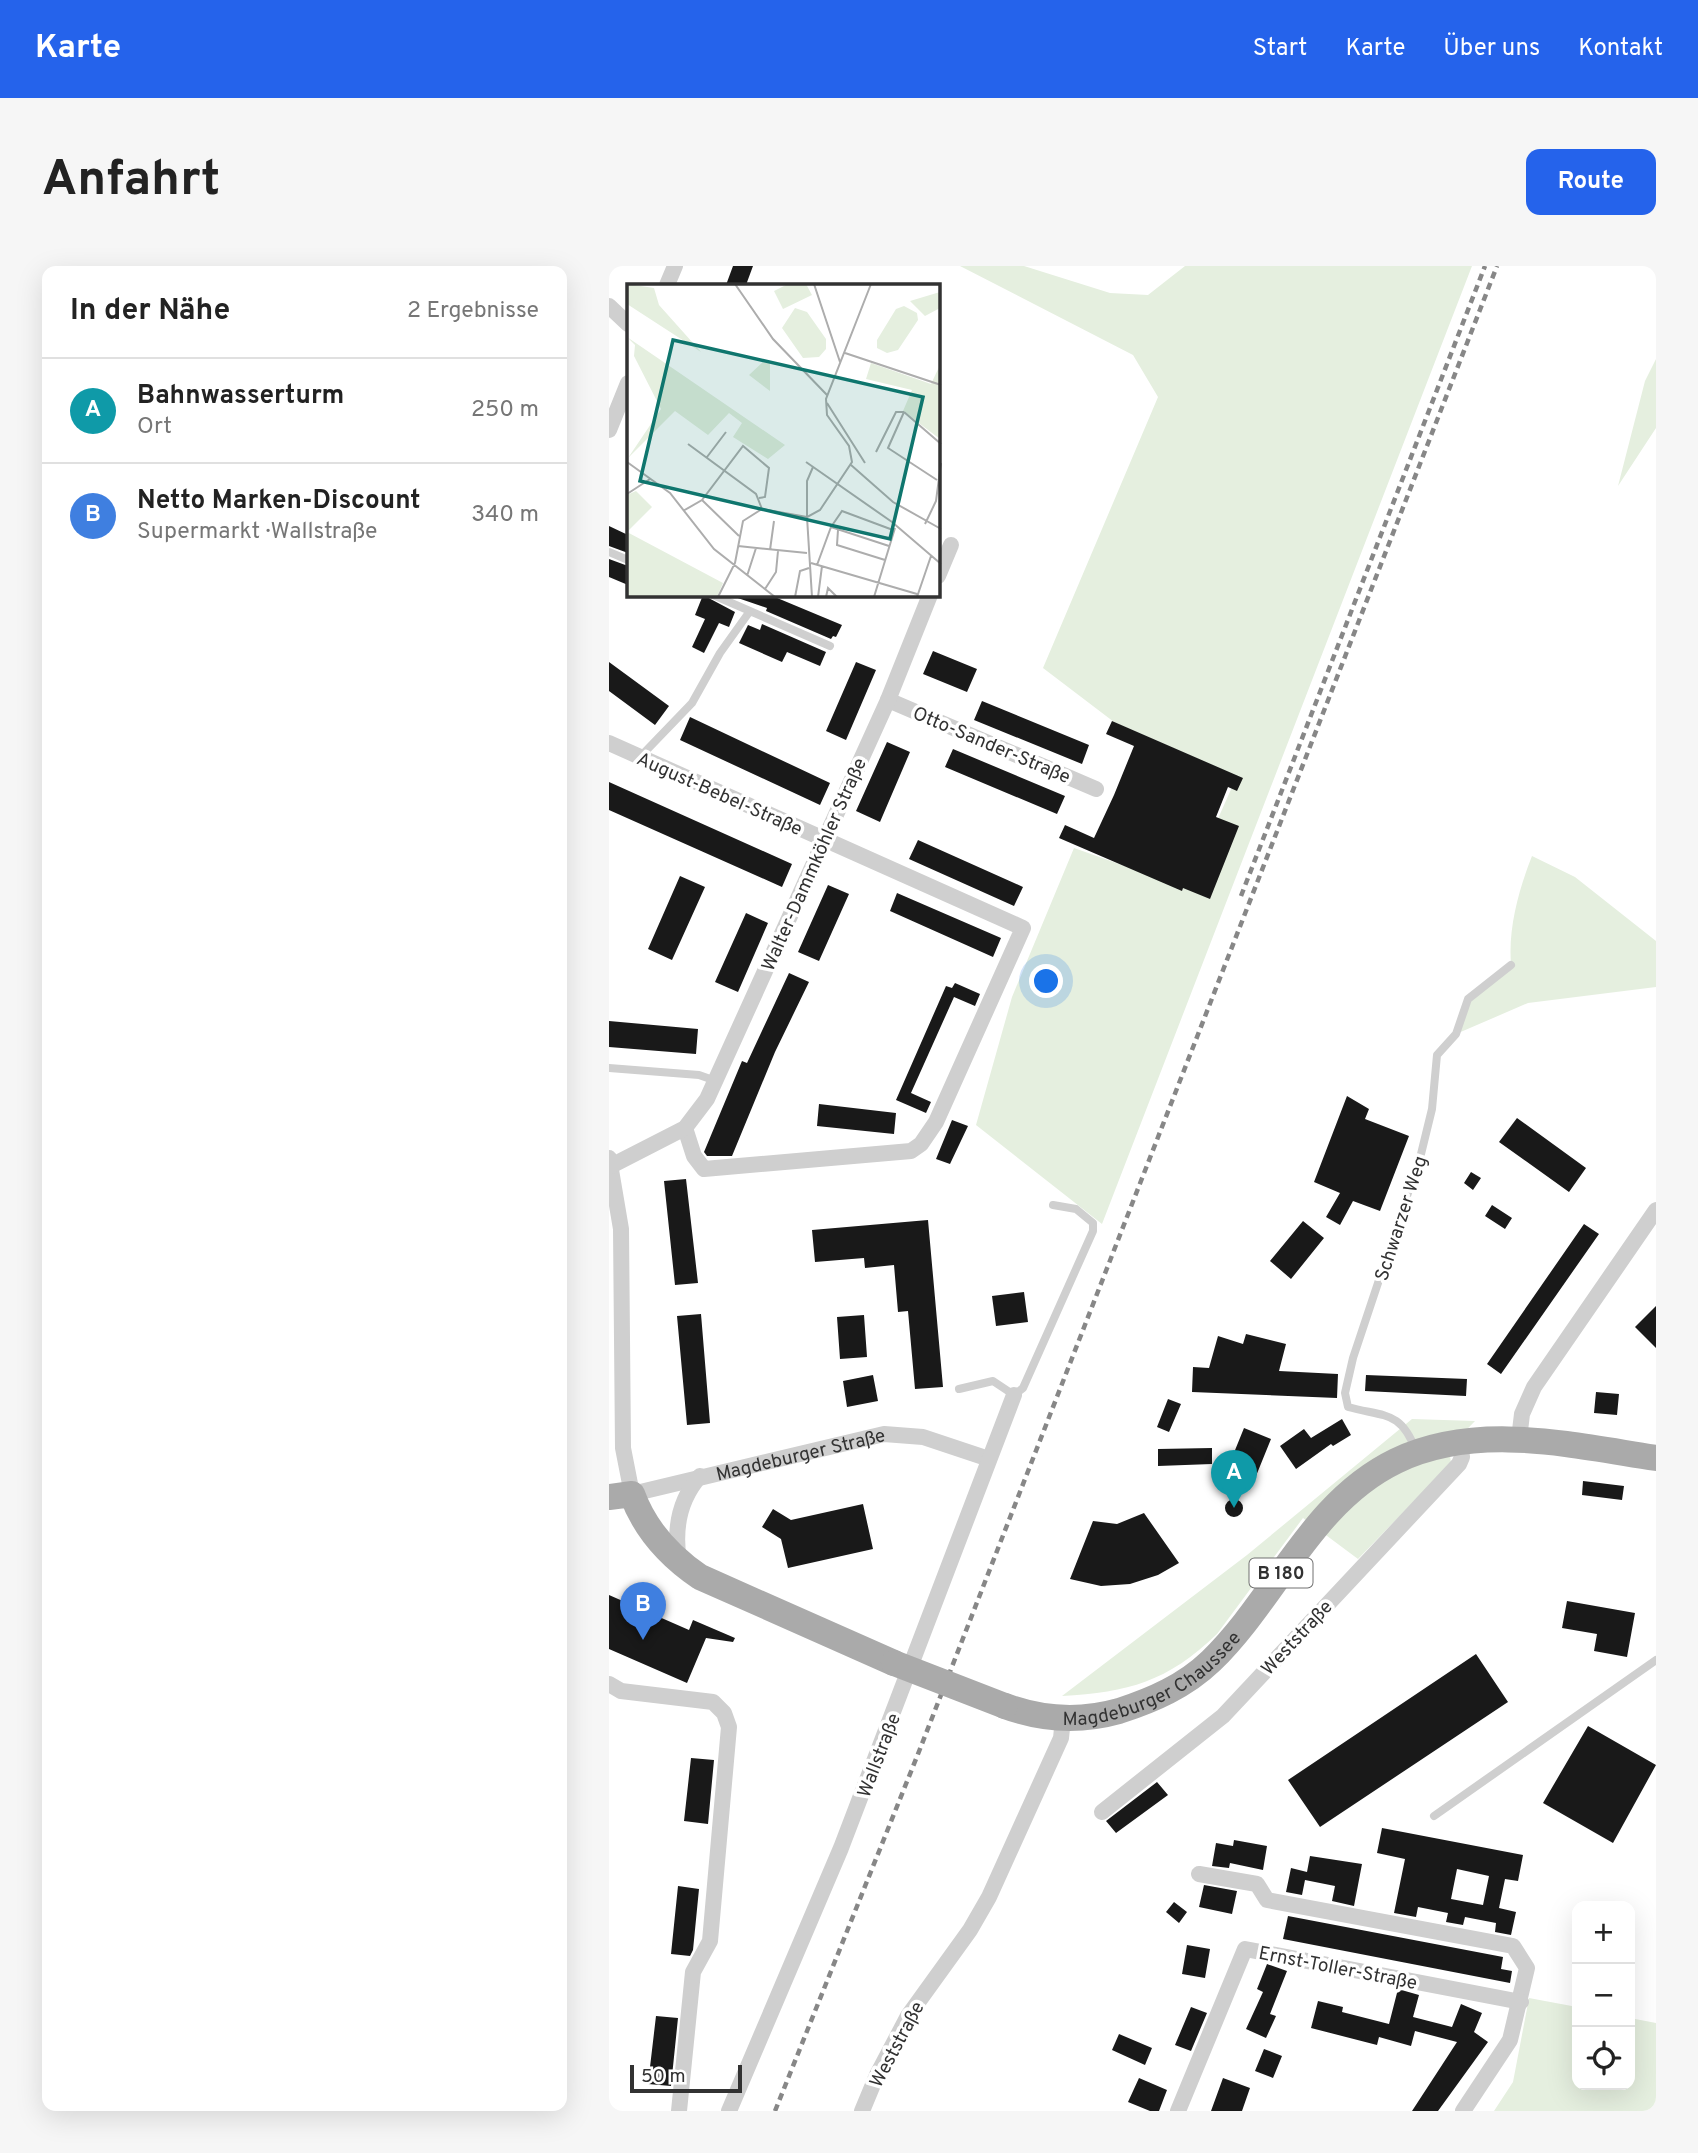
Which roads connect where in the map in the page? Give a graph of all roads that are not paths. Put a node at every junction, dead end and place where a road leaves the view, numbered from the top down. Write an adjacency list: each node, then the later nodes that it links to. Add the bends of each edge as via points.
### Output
1 (675, 266): 2 (street)
2 (667, 284)
3 (609, 306): 4 (street)
4 (627, 323)
5 (627, 385): 6 (street)
6 (609, 429)
7 (951, 545): 10 (street)
8 (609, 552): 9 (lane)
9 (627, 560)
10 (940, 571)
11 (718, 597): 13 (lane)
12 (929, 597): 15 (street, Walter-Dammköhler Straße)
13 (750, 611): 14 (lane); 17 (lane, via 692,703)
14 (830, 646)
15 (888, 700): 18 (street, Otto-Sander-Straße); 19 (street, Walter-Dammköhler Straße)
16 (609, 743): 17 (street, August-Bebel-Straße)
17 (640, 757): 19 (street, August-Bebel-Straße)
18 (1096, 789)
19 (825, 840): 22 (street, Walter-Dammköhler Straße); 23 (street, August-Bebel-Straße, via 1023,928 936,1122 911,1151 704,1169 694,1156)
20 (1511, 964): 31 (lane, Schwarzer Weg, via 1468,999 1456,1034 1437,1055 1432,1109 1421,1154 1345,1393 1348,1407 1394,1417 1406,1428)
21 (609, 1068): 22 (lane, via 699,1075)
22 (716, 1081): 23 (street, Walter-Dammköhler Straße)
23 (685, 1128): 24 (street, Walter-Dammköhler Straße)
24 (610, 1162): 35 (street, via 621,1229)
25 (1053, 1205): 28 (lane, via 1085,1214 1093,1231 1023,1388)
26 (1656, 1210): 29 (street, via 1545,1369 1525,1405)
27 (960, 1389): 28 (lane, via 993,1381)
28 (1014, 1395): 33 (street, Wallstraße)
29 (1519, 1440): 30 (main road, Magdeburger Chaussee / B 180); 32 (main road, Magdeburger Chaussee / B 180)
30 (1460, 1441): 31 (main road, Magdeburger Chaussee / B 180); 40 (street, Weststraße, via 1459,1464 1223,1716)
31 (1417, 1452): 39 (main road, Magdeburger Chaussee / B 180, via 1375,1473 1346,1495 1237,1631 1191,1677 1131,1707)
32 (1656, 1458)
33 (989, 1459): 34 (street, Magdeburger Straße, via 923,1437 884,1434); 45 (street, Wallstraße, via 841,1848)
34 (700, 1476): 35 (street, Magdeburger Straße); 36 (street, via 678,1514)
35 (620, 1496): 36 (main road, Magdeburger Chaussee / B 180)
36 (680, 1564): 39 (main road, Magdeburger Chaussee / B 180, bridge, via 721,1587 894,1662 1005,1706)
37 (1656, 1660): 41 (lane)
38 (609, 1684): 44 (street, via 621,1691 713,1702 729,1727 710,1941 693,1972)
39 (1063, 1719): 46 (street, Weststraße, via 1057,1748 989,1897 908,2016)
40 (1102, 1812)
41 (1434, 1816)
42 (1199, 1874): 43 (street, via 1257,1884 1267,1900 1513,1946 1527,1968)
43 (1521, 2002): 47 (street, Ernst-Toller-Straße, via 1245,1949); 48 (street, via 1510,2040)
44 (679, 2111)
45 (729, 2111)
46 (862, 2111)
47 (1178, 2111)
48 (1463, 2111)

